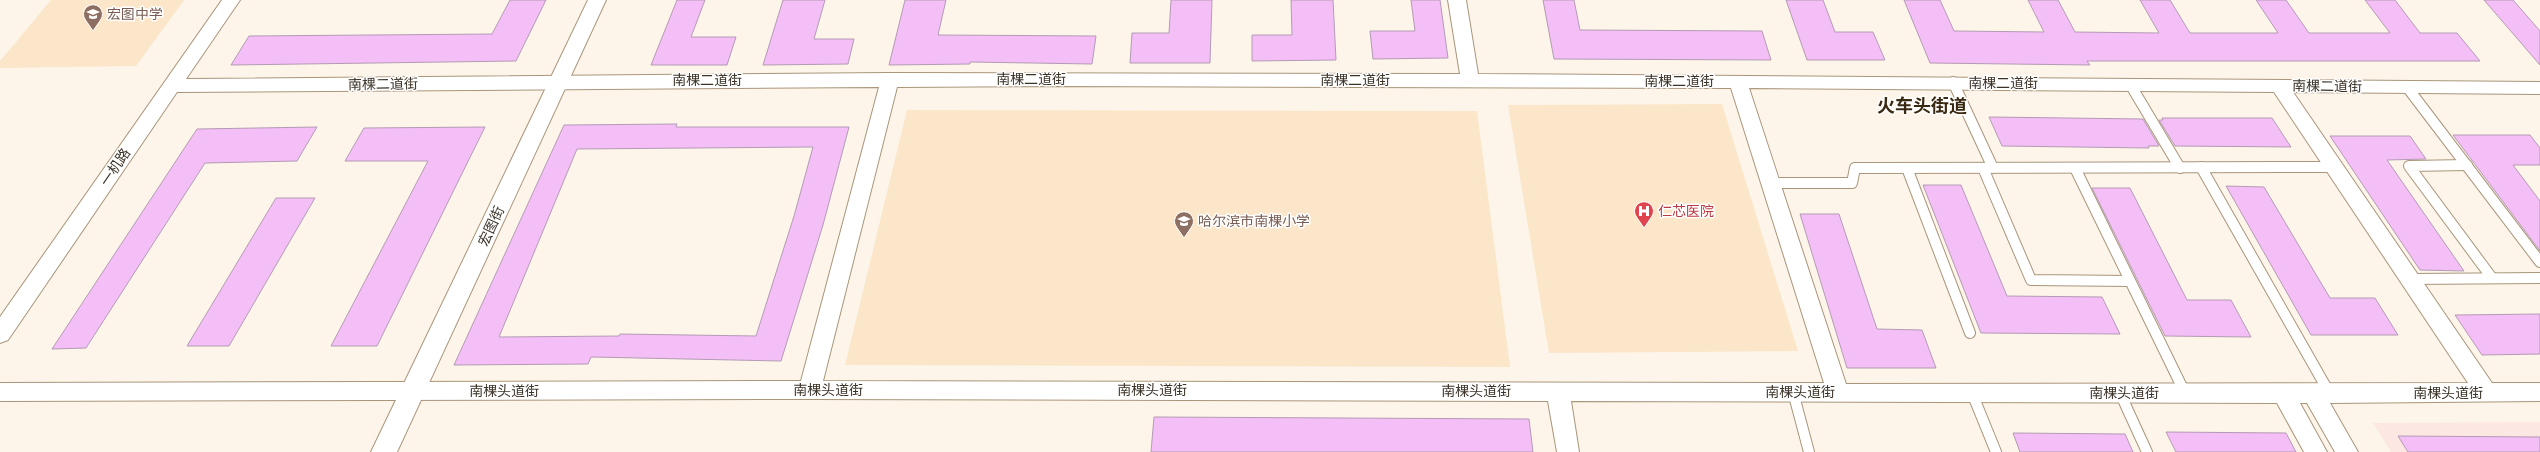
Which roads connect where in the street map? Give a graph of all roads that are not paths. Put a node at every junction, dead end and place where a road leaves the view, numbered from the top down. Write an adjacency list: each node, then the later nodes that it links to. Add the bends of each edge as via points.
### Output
1 (231, 0): 10 (street, 一机路)
2 (597, 0): 5 (street, 宏图街)
3 (1457, 0): 6 (street)
4 (890, 79): 5 (street, 南棵二道街); 6 (street, 南棵二道街); 29 (street)
5 (559, 81): 10 (street, 南棵二道街); 31 (street, 宏图街)
6 (1470, 81): 7 (street, 南棵二道街)
7 (1738, 82): 8 (street, 南棵二道街); 21 (street)
8 (1953, 82): 9 (street, 南棵二道街); 17 (lane)
9 (2130, 84): 11 (street, 南棵二道街); 19 (lane)
10 (170, 86): 28 (street, 一机路)
11 (2279, 86): 12 (street, 南棵二道街); 15 (street)
12 (2408, 87): 13 (street, 南棵二道街); 14 (lane)
13 (2540, 88)
14 (2466, 165): 22 (lane); 23 (lane, via 2409,166)
15 (2334, 167): 20 (lane); 25 (street)
16 (1907, 168): 17 (lane); 21 (lane, via 1855,168 1852,183); 27 (lane)
17 (1988, 168): 18 (lane); 26 (lane, via 2031,280)
18 (2075, 168): 19 (lane); 26 (lane)
19 (2180, 168): 20 (lane)
20 (2202, 168): 41 (lane)
21 (1771, 183): 34 (street)
22 (2540, 262)
23 (2492, 278): 24 (lane); 25 (lane)
24 (2540, 278)
25 (2410, 279): 35 (street)
26 (2130, 281): 39 (lane)
27 (1970, 333)
28 (0, 334)
29 (810, 390): 31 (street, 南棵头道街); 32 (street, 南棵头道街)
30 (0, 392): 31 (street, 南棵头道街)
31 (412, 392): 42 (street, 宏图街)
32 (1558, 392): 33 (street, 南棵头道街); 43 (street)
33 (1793, 392): 34 (street, 南棵头道街); 44 (lane)
34 (1838, 392): 37 (street, 南棵头道街)
35 (2486, 392): 36 (street, 南棵头道街); 41 (street, 南棵头道街)
36 (2540, 392)
37 (1972, 393): 38 (street, 南棵头道街); 45 (lane)
38 (2120, 393): 39 (street, 南棵头道街); 46 (lane)
39 (2184, 393): 40 (street, 南棵头道街)
40 (2283, 394): 41 (street, 南棵头道街); 47 (street)
41 (2322, 394): 48 (street)
42 (384, 452)
43 (1568, 452)
44 (1809, 452)
45 (1996, 452)
46 (2147, 452)
47 (2316, 452)
48 (2347, 452)

